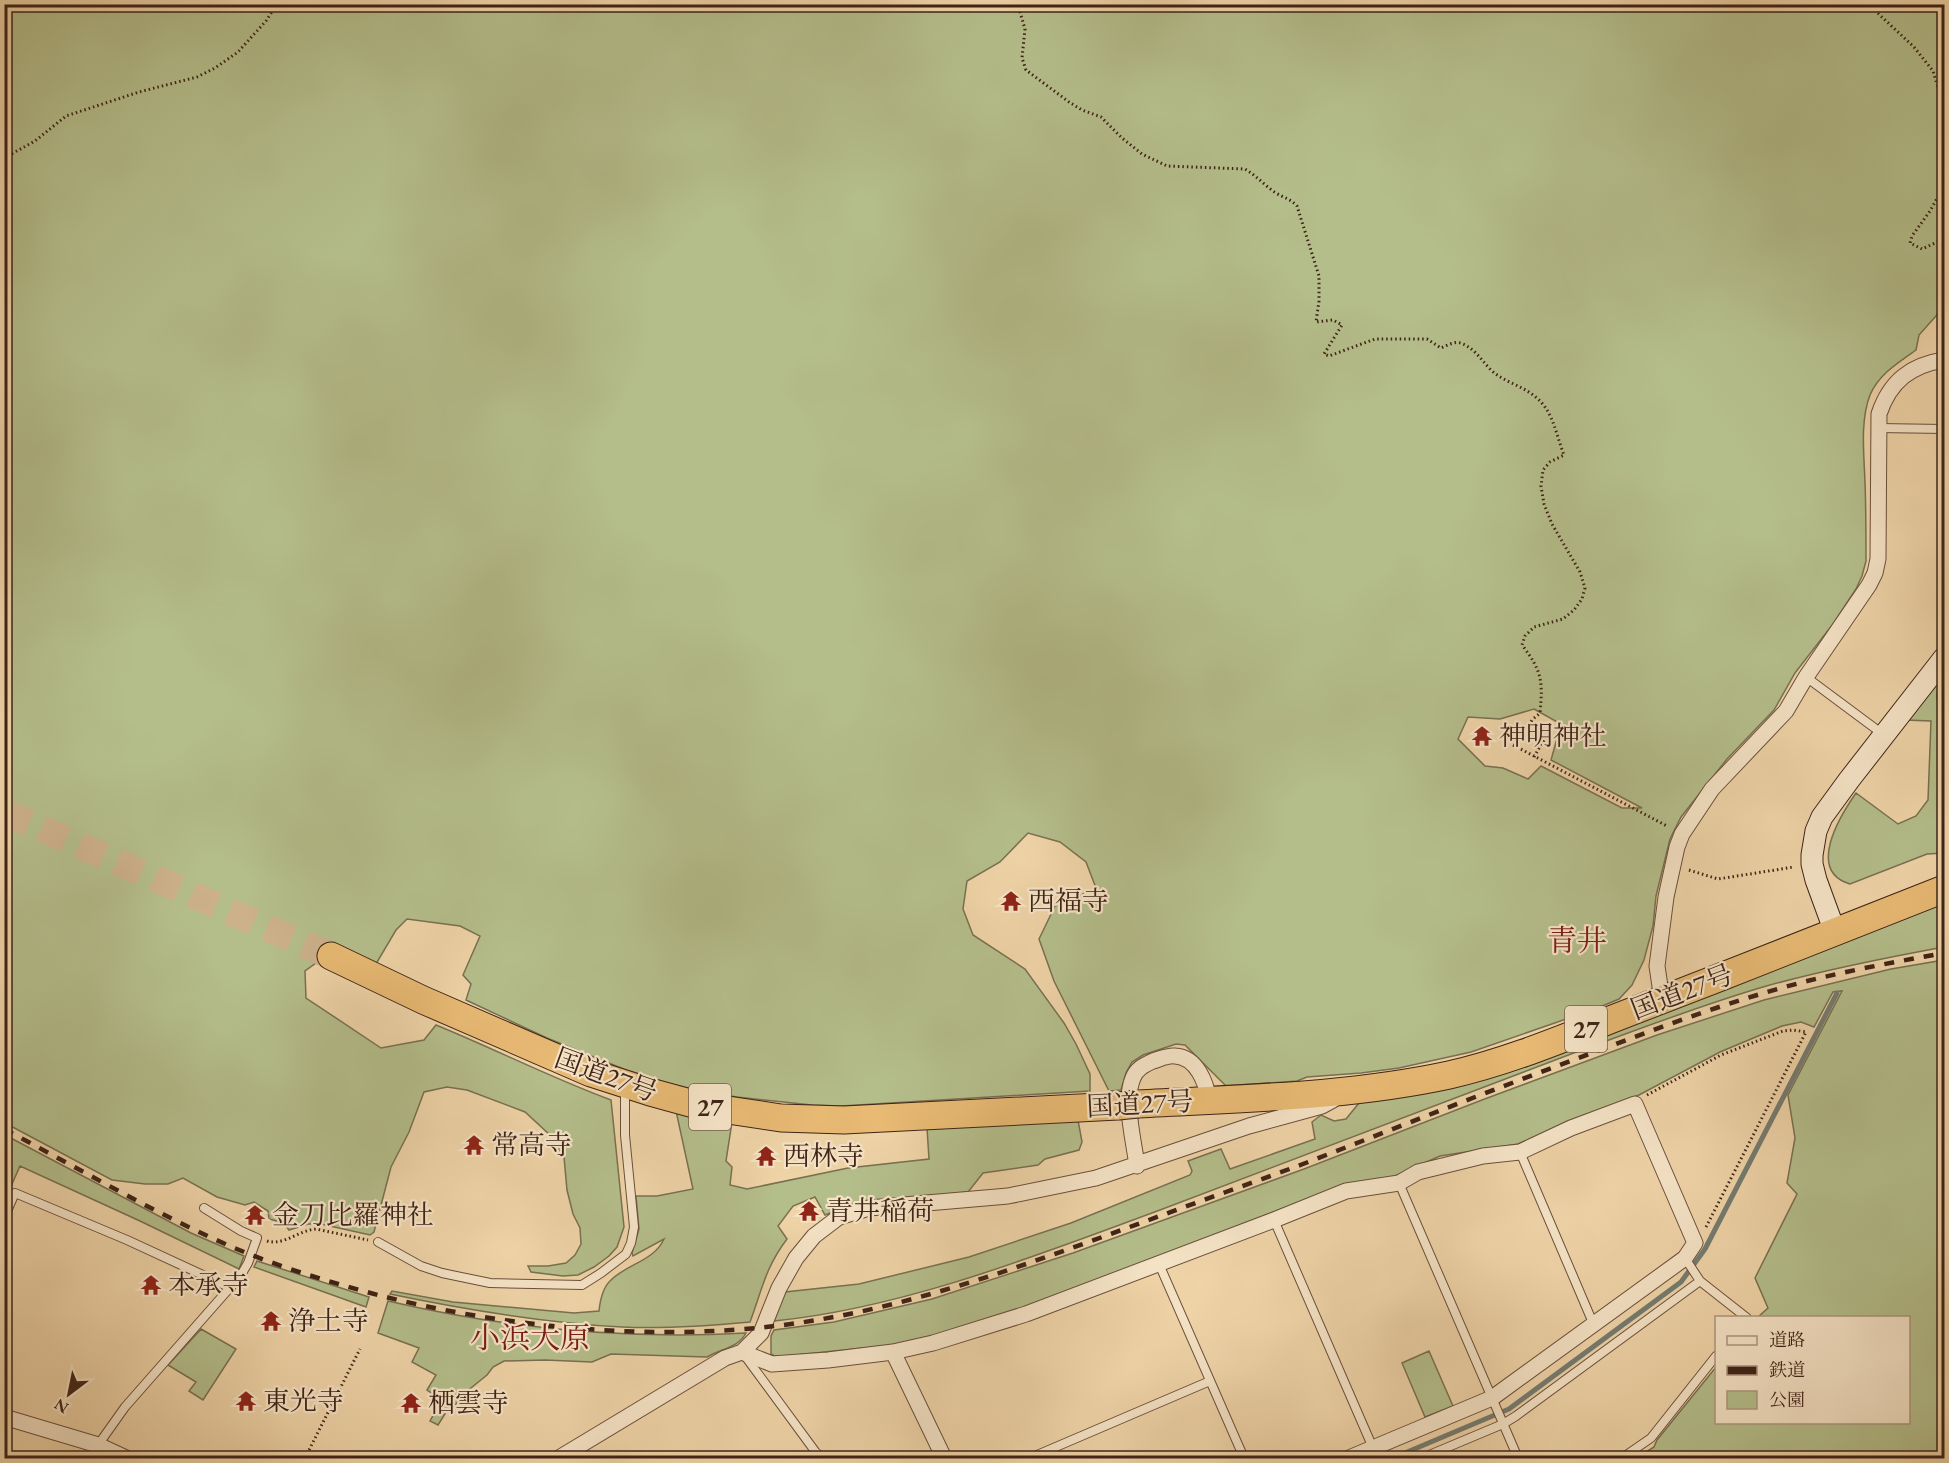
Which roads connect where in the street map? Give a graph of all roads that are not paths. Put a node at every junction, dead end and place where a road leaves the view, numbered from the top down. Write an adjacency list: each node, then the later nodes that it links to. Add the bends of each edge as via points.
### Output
1 (1944, 360): 2 (street, via 1921,366 1897,382 1884,401)
2 (1878, 428): 3 (lane); 5 (street, via 1875,573)
3 (1944, 429)
4 (1944, 658): 6 (main road)
5 (1806, 676): 6 (lane); 10 (street, via 1786,711 1712,789 1682,834 1657,966)
6 (1884, 735): 8 (main road, via 1816,831 1812,864)
7 (1944, 889): 8 (highway, 国道27号 / 27)
8 (1835, 932): 10 (highway, 国道27号 / 27)
9 (331, 956): 11 (highway, 国道27号 / 27, via 540,1052)
10 (1662, 1000): 12 (highway, 国道27号 / 27, via 1497,1061 1434,1078)
11 (625, 1085): 13 (highway, 国道27号 / 27, via 700,1106 756,1115 844,1120); 20 (lane, via 625,1135 634,1227 626,1254 601,1274 582,1285 490,1283 421,1266)
12 (1355, 1090): 13 (highway, 国道27号 / 27); 15 (street, via 1322,1106 1249,1126)
13 (1209, 1100): 15 (street, via 1202,1076 1181,1056 1173,1055 1138,1068 1129,1089)
14 (1520, 1152): 16 (street, via 1484,1156 1418,1172); 21 (street, via 1635,1104 1695,1243); 26 (lane)
15 (1137, 1166): 27 (street, via 1096,1179 1008,1196 869,1208 839,1217 814,1236 796,1258 761,1333)
16 (1399, 1183): 19 (street, via 1346,1191); 31 (lane)
17 (204, 1208): 24 (lane, via 257,1238 248,1263)
18 (4, 1218): 24 (lane, via 15,1193)
19 (1274, 1220): 22 (street); 35 (lane)
20 (378, 1242)
21 (1687, 1261): 23 (lane); 26 (street)
22 (1159, 1264): 28 (street, via 1026,1314); 30 (lane)
23 (1698, 1277): 25 (lane); 33 (lane, via 1516,1416)
24 (231, 1288): 34 (lane, via 125,1407)
25 (1746, 1316)
26 (1593, 1323): 31 (street)
27 (742, 1352): 28 (street, via 772,1364); 36 (lane); 38 (street, via 725,1358)
28 (892, 1352): 40 (street)
29 (1715, 1357): 46 (lane, via 1651,1438)
30 (1210, 1381): 41 (lane); 42 (lane)
31 (1494, 1402): 33 (lane); 35 (street)
32 (4, 1417): 34 (street)
33 (1502, 1421): 44 (lane); 45 (lane)
34 (98, 1445): 37 (street)
35 (1373, 1448): 43 (street)
36 (818, 1456): 39 (lane)
37 (126, 1458)
38 (559, 1458)
39 (808, 1458)
40 (944, 1458)
41 (1030, 1458)
42 (1244, 1458)
43 (1349, 1458)
44 (1422, 1458)
45 (1518, 1458)
46 (1622, 1458)

